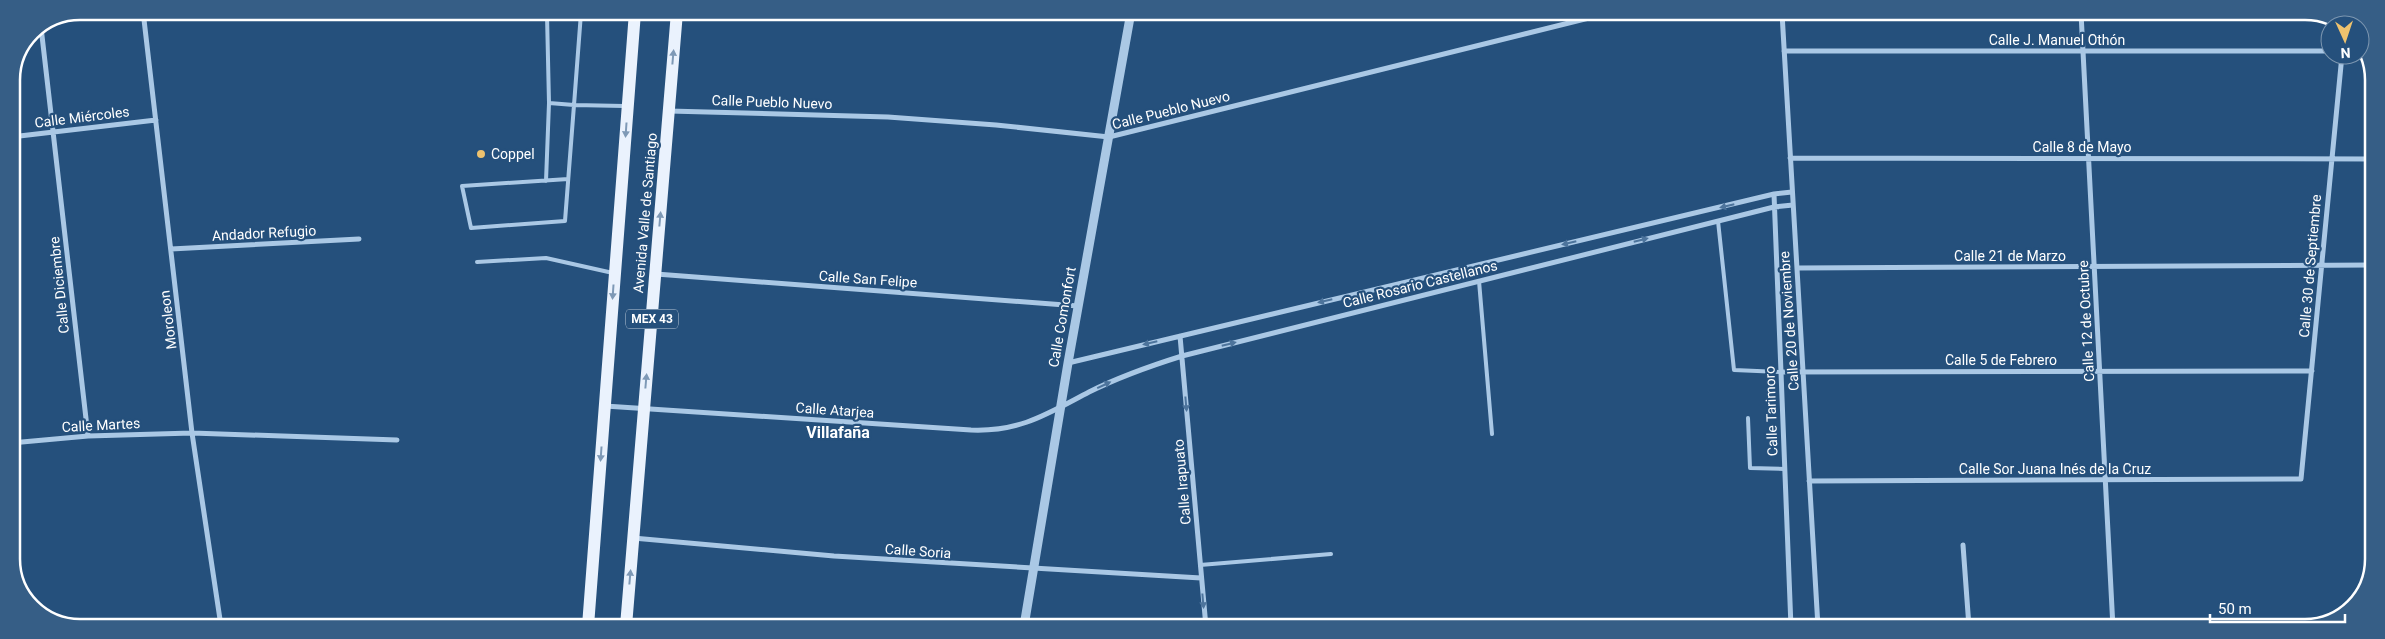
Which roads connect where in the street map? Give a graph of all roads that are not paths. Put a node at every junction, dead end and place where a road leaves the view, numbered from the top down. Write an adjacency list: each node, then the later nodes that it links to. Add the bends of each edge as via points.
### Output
1 (144, 20): 19 (street, Moroleon)
2 (547, 20): 15 (lane)
3 (580, 20): 16 (lane)
4 (634, 20): 17 (main road, Avenida Valle de Santiago / MEX 43)
5 (676, 20): 18 (main road, Avenida Valle de Santiago / MEX 43, one-way to 5)
6 (1130, 20): 22 (street, Calle Comonfort)
7 (1581, 20): 22 (street, Calle Pueblo Nuevo)
8 (1782, 20): 11 (street, Calle 20 de Noviembre)
9 (2081, 20): 12 (street, Calle 12 de Octubre)
10 (42, 35): 20 (street, Calle Diciembre)
11 (1784, 51): 12 (street, Calle J. Manuel Othón); 23 (street, Calle 20 de Noviembre)
12 (2083, 51): 13 (street, Calle J. Manuel Othón); 24 (street, Calle 12 de Octubre)
13 (2320, 51)
14 (2341, 65): 25 (street, Calle 30 de Septiembre)
15 (549, 103): 16 (lane); 28 (lane)
16 (574, 104): 17 (lane); 27 (lane)
17 (628, 106): 41 (main road, Avenida Valle de Santiago / MEX 43, one-way to 41)
18 (669, 111): 22 (street, Calle Pueblo Nuevo, via 888,117); 42 (main road, Avenida Valle de Santiago / MEX 43, one-way to 18)
19 (156, 120): 20 (street, Calle Miércoles); 35 (street, Moroleon)
20 (53, 132): 21 (street, Calle Miércoles); 58 (street, Calle Diciembre)
21 (20, 136)
22 (1109, 137): 44 (street, Calle Comonfort)
23 (1790, 158): 24 (street, Calle 8 de Mayo); 29 (street, Calle 20 de Noviembre)
24 (2088, 158): 25 (street, Calle 8 de Mayo); 39 (street, Calle 12 de Octubre)
25 (2332, 158): 26 (street, Calle 8 de Mayo); 37 (street, Calle 30 de Septiembre)
26 (2365, 158)
27 (568, 179): 28 (lane); 28 (lane, via 565,221 471,228 462,186)
28 (546, 181)
29 (1792, 192): 30 (street, Calle Rosario Castellanos); 31 (street, Calle 20 de Noviembre)
30 (1774, 194): 32 (street, Calle Tarimoro); 45 (street, Calle Rosario Castellanos, one-way to 45)
31 (1793, 206): 32 (street, Calle Rosario Castellanos); 40 (street, Calle 20 de Noviembre)
32 (1774, 207): 33 (street, Calle Rosario Castellanos); 50 (street, Calle Tarimoro)
33 (1718, 221): 43 (street, Calle Rosario Castellanos, one-way to 33); 50 (lane, via 1734,370)
34 (358, 239): 35 (street, Andador Refugio)
35 (171, 249): 56 (street, Moroleon)
36 (476, 262): 41 (lane, via 546,258)
37 (2322, 265): 38 (street, Calle 21 de Marzo); 39 (street, Calle 21 de Marzo); 49 (street, Calle 30 de Septiembre)
38 (2365, 265)
39 (2094, 266): 40 (street, Calle 21 de Marzo); 51 (street, Calle 12 de Octubre)
40 (1797, 268): 48 (street, Calle 20 de Noviembre)
41 (615, 273): 52 (main road, Avenida Valle de Santiago / MEX 43, one-way to 52)
42 (656, 274): 44 (street, Calle San Felipe); 54 (main road, Avenida Valle de Santiago / MEX 43, one-way to 42)
43 (1479, 281): 46 (street, Calle Rosario Castellanos, one-way to 43); 57 (lane)
44 (1078, 306): 47 (street, Calle Comonfort)
45 (1180, 336): 46 (street, Calle Irapuato); 47 (street, Calle Rosario Castellanos, one-way to 47)
46 (1182, 356): 53 (street, Calle Rosario Castellanos, one-way to 46, via 1120,378); 68 (street, Calle Irapuato, one-way to 68)
47 (1068, 363): 53 (street, Calle Comonfort)
48 (1804, 371): 50 (street, Calle 5 de Febrero); 51 (street, Calle 5 de Febrero); 64 (street, Calle 20 de Noviembre)
49 (2312, 371): 51 (street, Calle 5 de Febrero); 62 (street, Calle 30 de Septiembre)
50 (1781, 372): 61 (street, Calle Tarimoro)
51 (2100, 372): 63 (street, Calle 12 de Octubre)
52 (605, 406): 54 (street, Calle Atarjea); 72 (main road, Avenida Valle de Santiago / MEX 43, one-way to 72)
53 (1060, 408): 54 (street, Calle Atarjea, via 1026,424 990,431); 69 (street, Calle Comonfort)
54 (644, 409): 65 (main road, Avenida Valle de Santiago / MEX 43)
55 (1748, 418): 61 (lane, via 1750,468)
56 (192, 433): 58 (street, Calle Martes); 59 (street, Calle Martes); 71 (street, Moroleon)
57 (1492, 434)
58 (88, 436): 60 (street, Calle Martes)
59 (397, 440)
60 (20, 442)
61 (1785, 469): 76 (street, Calle Tarimoro)
62 (2301, 479): 63 (street, Calle Sor Juana Inés de la Cruz)
63 (2105, 480): 64 (street, Calle Sor Juana Inés de la Cruz); 79 (street, Calle 12 de Octubre)
64 (1809, 481): 77 (street, Calle 20 de Noviembre)
65 (633, 538): 69 (street, Calle Soria); 73 (main road, Avenida Valle de Santiago / MEX 43, one-way to 65)
66 (1963, 546): 78 (street)
67 (1331, 554): 68 (lane)
68 (1200, 565): 70 (street, Calle Irapuato)
69 (1033, 570): 70 (street, Calle Soria); 74 (street, Calle Comonfort)
70 (1202, 578): 75 (street, Calle Irapuato, one-way to 75)
71 (220, 619)
72 (589, 619)
73 (627, 619)
74 (1025, 619)
75 (1205, 619)
76 (1791, 619)
77 (1818, 619)
78 (1968, 619)
79 (2113, 619)

